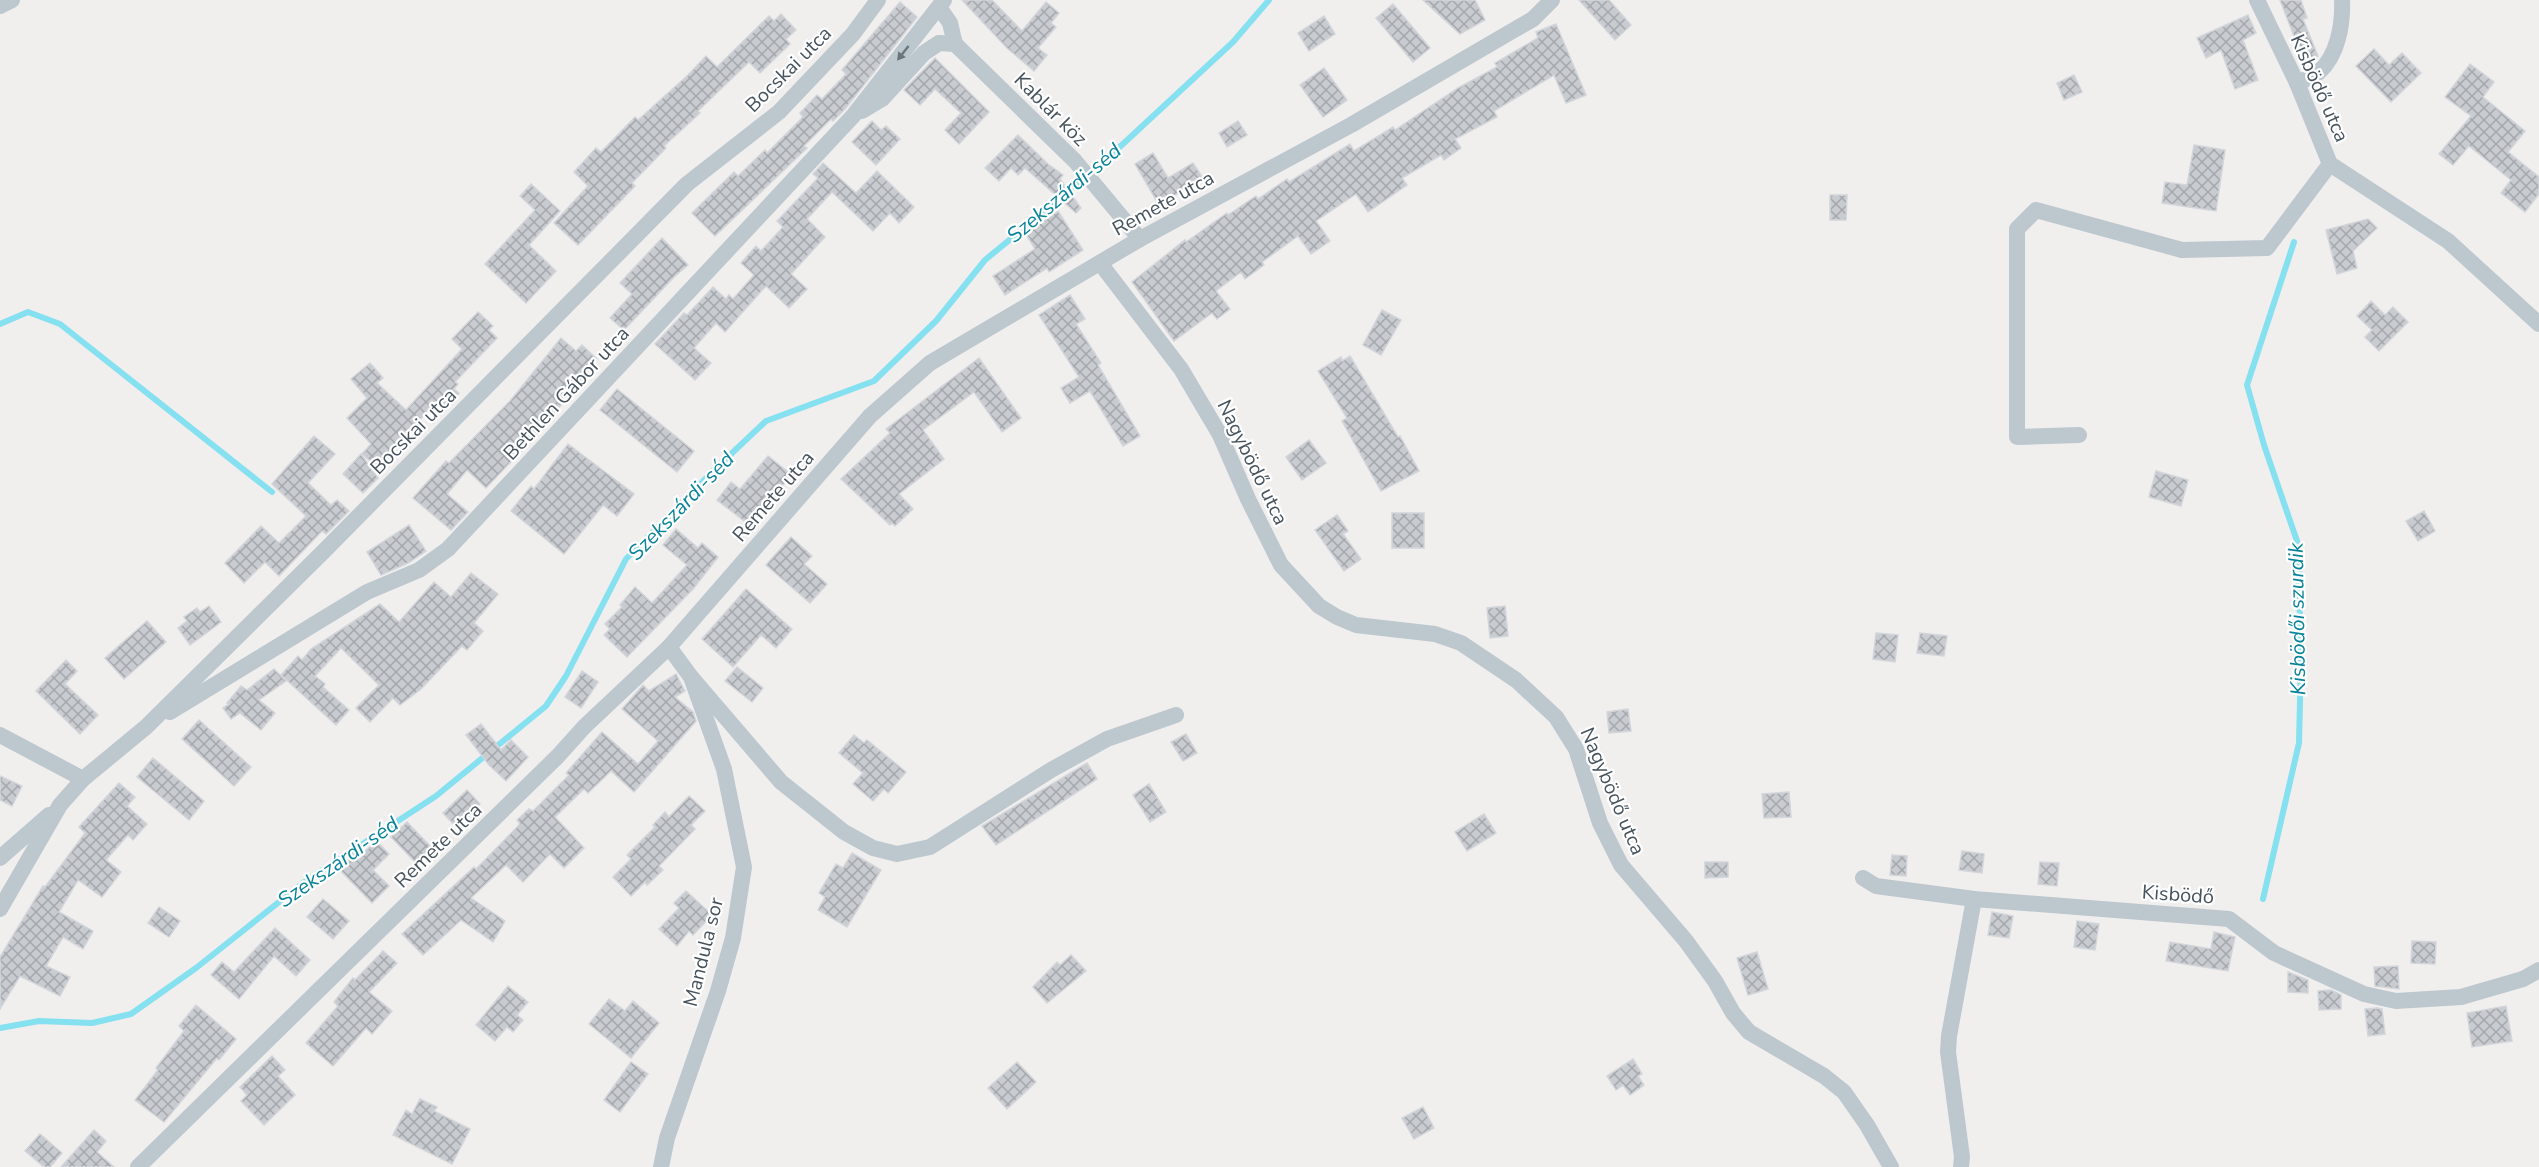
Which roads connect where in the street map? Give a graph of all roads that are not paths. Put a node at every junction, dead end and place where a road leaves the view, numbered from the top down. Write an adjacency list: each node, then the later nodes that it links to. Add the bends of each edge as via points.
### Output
1 (12, 0): 7 (street)
2 (878, 0): 19 (street, Bocskai utca, via 853,34 779,112 687,184)
3 (1552, 0): 12 (street, Remete utca, via 1533,19 1361,119)
4 (2258, 0): 9 (street, Kisbödő utca)
5 (2342, 0): 9 (street, via 2337,43 2326,64 2317,74)
6 (942, 3): 8 (street, Kablár köz); 10 (street, Bethlen Gábor utca, one-way to 10)
7 (0, 6)
8 (956, 44): 10 (street, via 939,43 924,53 882,99); 12 (street, Kablár köz, via 1075,161)
9 (2297, 83): 11 (street, Kisbödő utca)
10 (853, 116): 19 (street, Bethlen Gábor utca, via 448,549 419,570 367,592)
11 (2330, 164): 14 (street, Kisbödő utca, via 2448,241); 15 (street, via 2267,248 2182,250 2036,210 2017,229 2017,436)
12 (1140, 239): 13 (street, Remete utca)
13 (1100, 263): 16 (street, Remete utca, via 930,363 870,416); 30 (street, Nagybödő utca, via 1181,369 1220,435 1281,565 1319,606 1346,621 1436,634 1461,643 1516,680 1556,717 1576,748 1600,823 1621,865 1686,941 1749,1032 1844,1092)
14 (2539, 324)
15 (2079, 435)
16 (669, 647): 17 (street, Mandula sor); 28 (street, Remete utca)
17 (691, 677): 18 (street, via 781,782 844,832 873,848 897,854 930,847 1107,739); 29 (street, Mandula sor, via 724,769 744,867 733,938)
18 (1176, 715)
19 (146, 727): 21 (street, Bocskai utca)
20 (0, 735): 21 (street)
21 (83, 779): 22 (street, Bocskai utca)
22 (60, 805): 23 (street); 26 (street, Bocskai utca)
23 (0, 858)
24 (1863, 878): 25 (street, Kisbödő, via 1876,886)
25 (1974, 899): 27 (street, Kisbödő, via 2229,919 2274,953 2364,994 2396,1001 2461,997 2523,980); 31 (street, via 1948,1044)
26 (0, 909)
27 (2539, 970)
28 (138, 1167)
29 (661, 1167)
30 (1891, 1167)
31 (1961, 1167)

